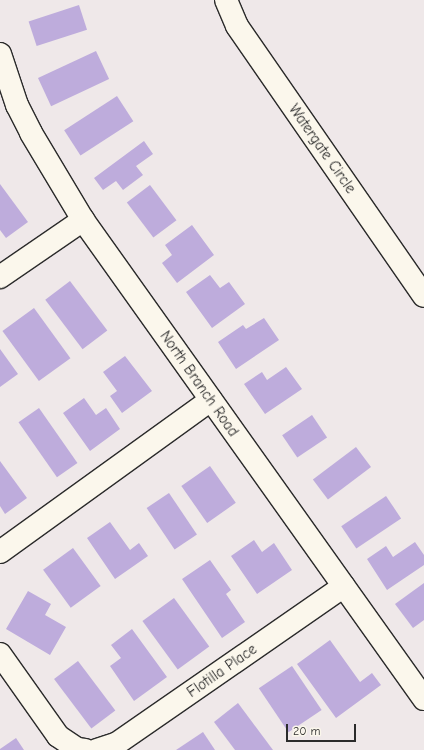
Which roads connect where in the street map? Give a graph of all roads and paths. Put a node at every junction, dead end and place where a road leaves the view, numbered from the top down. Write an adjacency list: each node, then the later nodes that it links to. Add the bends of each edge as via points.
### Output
1 (226, 0): 5 (street, Watergate Circle, via 237,26)
2 (0, 54): 3 (street, North Branch Road, via 17,105 31,133)
3 (83, 220): 4 (street); 6 (street, North Branch Road)
4 (0, 277)
5 (424, 296)
6 (210, 400): 7 (street); 8 (street, North Branch Road)
7 (0, 552)
8 (344, 586): 10 (street, North Branch Road); 12 (street, Flotilla Place, via 116,744)
9 (0, 654): 11 (street, via 58,736 77,749)
10 (424, 699)
11 (85, 750)
12 (97, 750)

